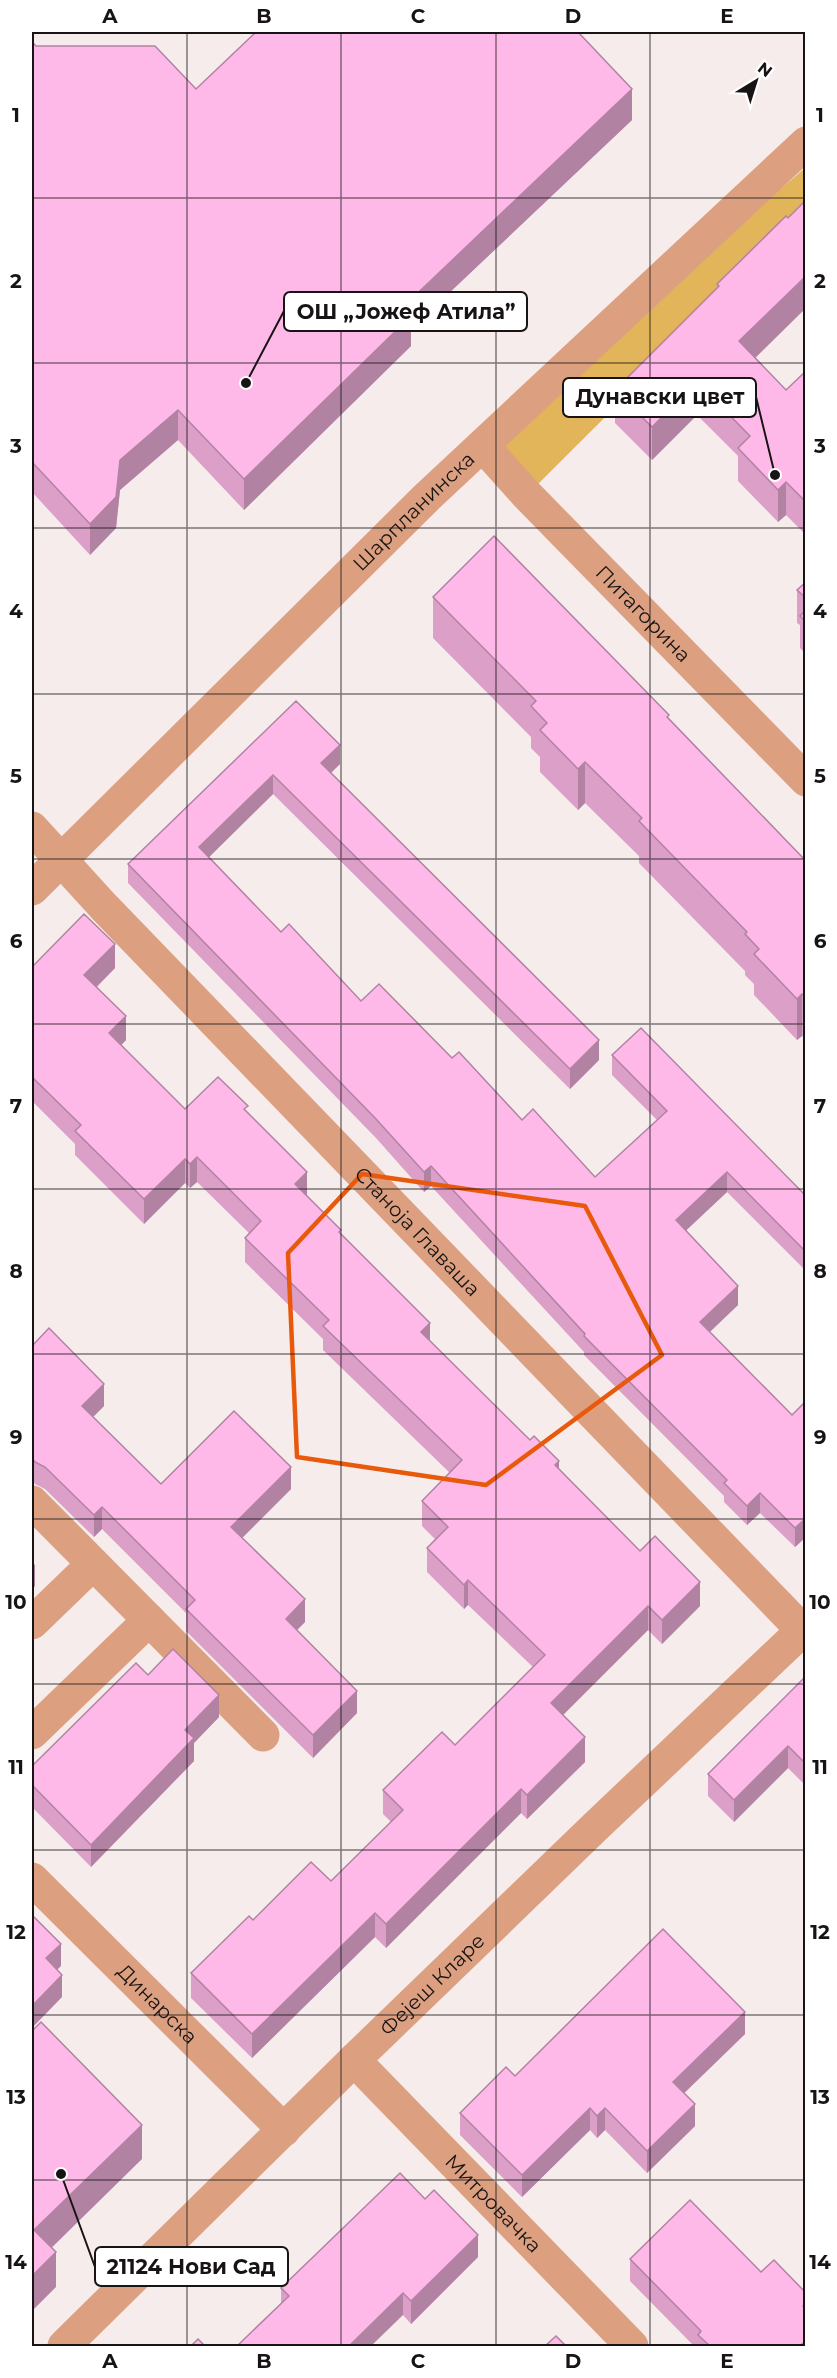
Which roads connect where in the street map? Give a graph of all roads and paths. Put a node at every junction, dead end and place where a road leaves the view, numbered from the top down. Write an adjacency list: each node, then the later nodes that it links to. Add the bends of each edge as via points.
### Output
1 (806, 143): 2 (street, Шарпланинска)
2 (483, 446): 3 (street, Питагорина); 5 (street, Шарпланинска)
3 (806, 780)
4 (32, 828): 5 (street, Станоја Главаша)
5 (61, 858): 6 (street, Шарпланинска); 11 (street, Станоја Главаша)
6 (32, 889)
7 (32, 1502): 8 (street)
8 (93, 1564): 9 (street); 10 (street)
9 (149, 1620): 12 (street); 13 (street)
10 (32, 1623)
11 (804, 1631): 15 (street, Фејеш Кларе)
12 (32, 1732)
13 (263, 1735)
14 (32, 1879): 16 (street, Динарска)
15 (354, 2060): 16 (street, Фејеш Кларе); 18 (street, Митровачка)
16 (284, 2130): 17 (street, Фејеш Кларе)
17 (64, 2346)
18 (632, 2346)

